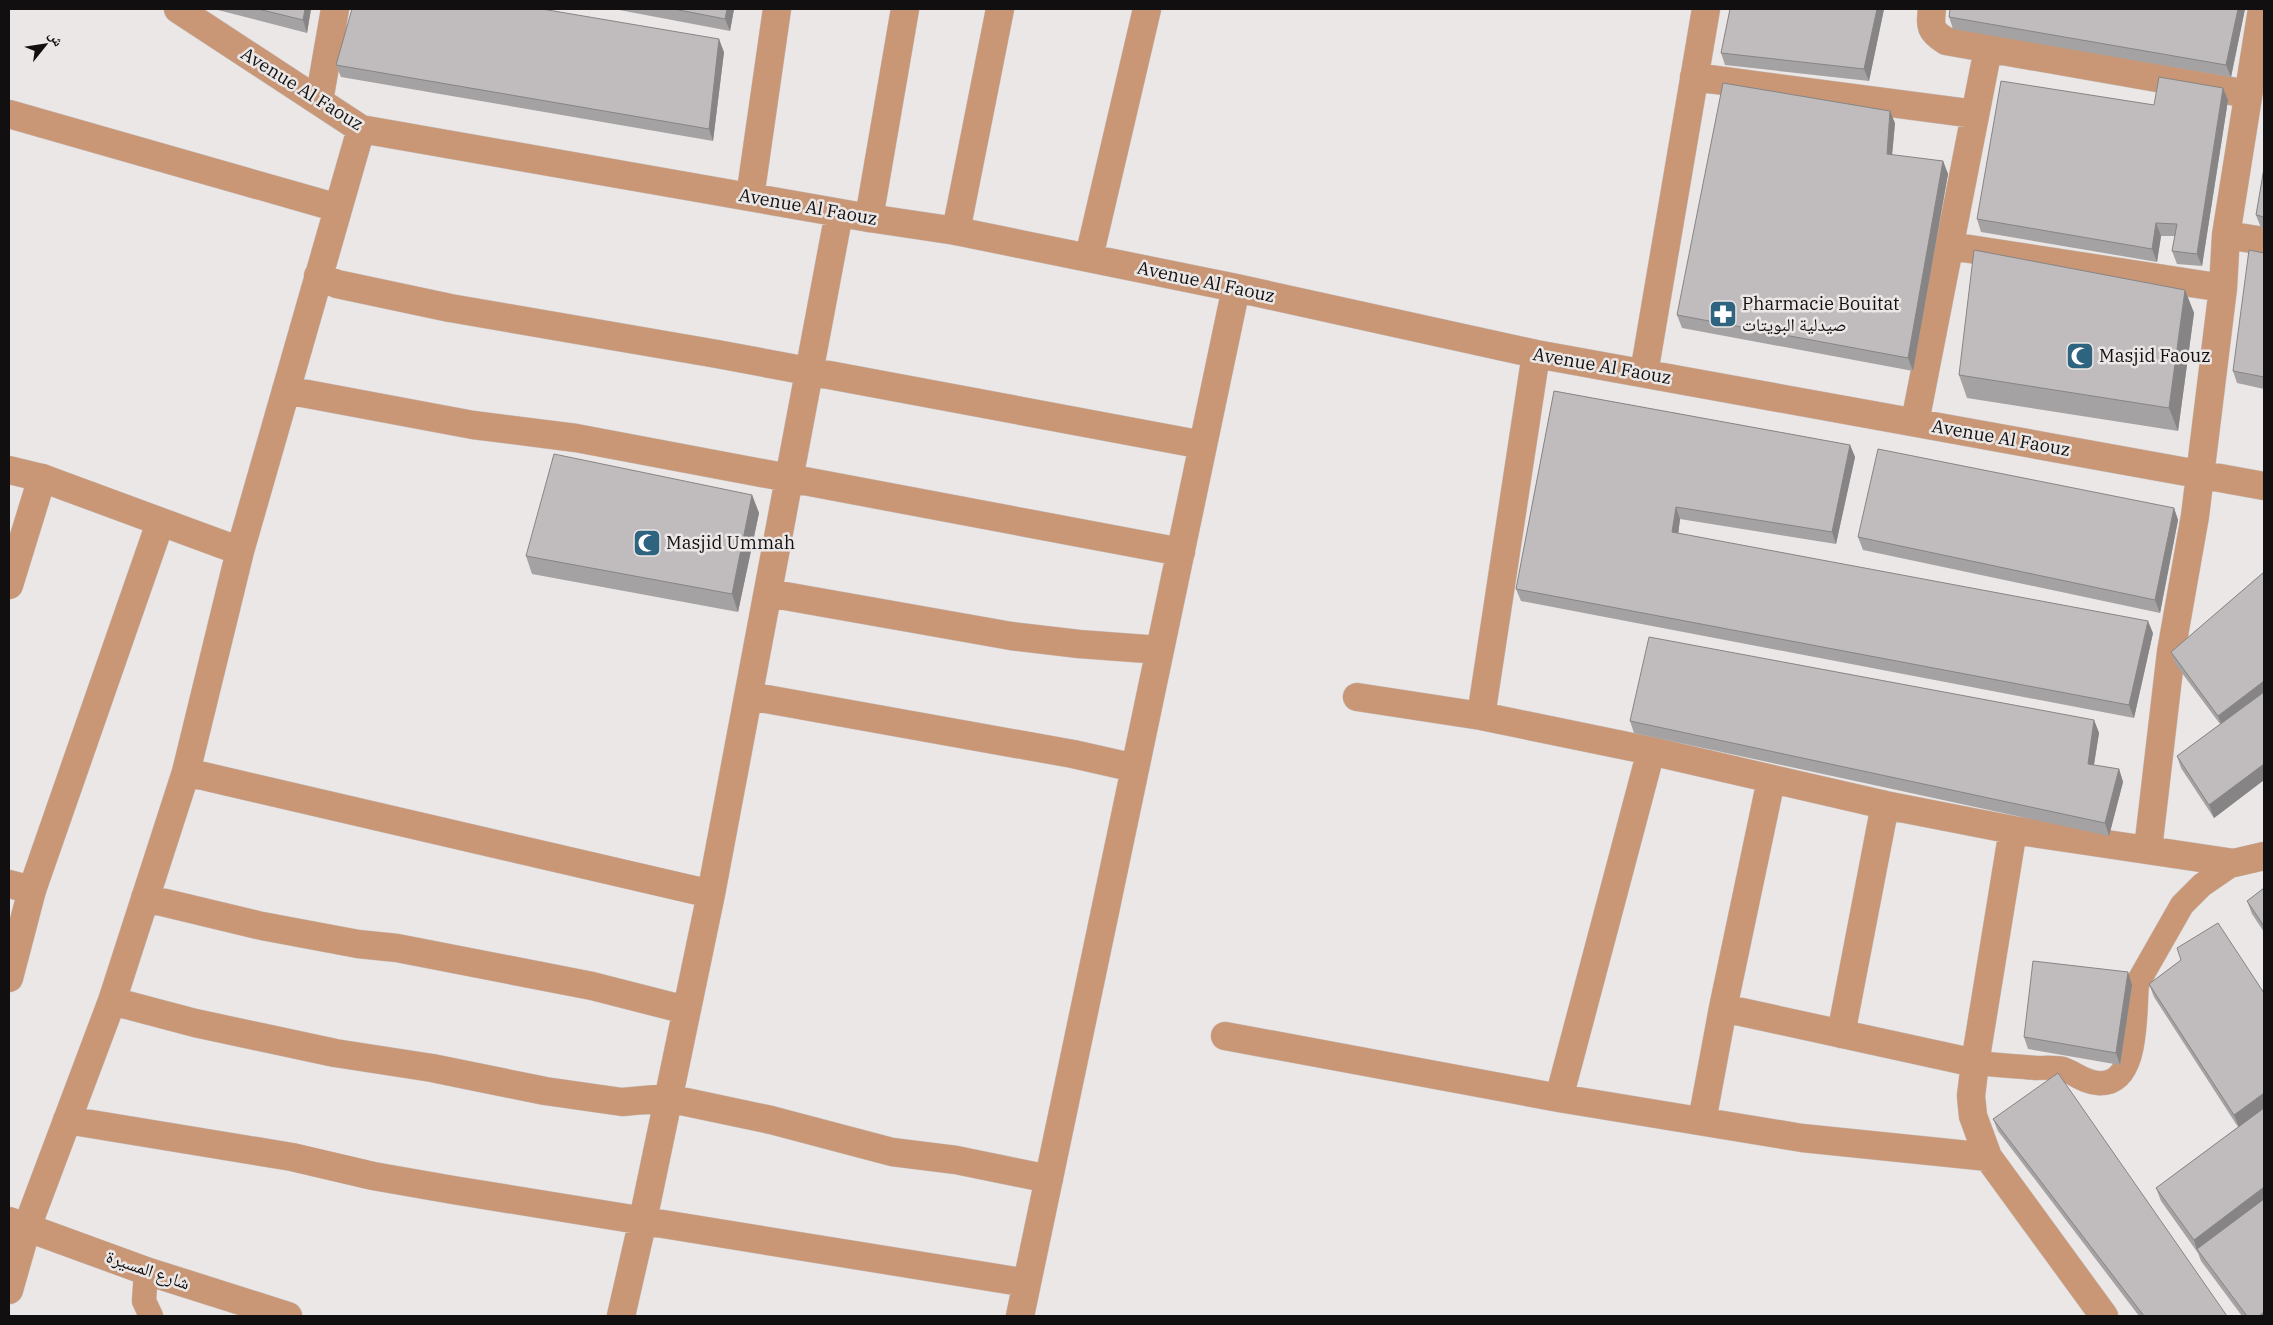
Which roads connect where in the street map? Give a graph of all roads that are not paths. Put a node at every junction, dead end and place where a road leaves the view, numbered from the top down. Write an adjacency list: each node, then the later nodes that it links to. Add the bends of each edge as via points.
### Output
1 (335, 9): 13 (street)
2 (777, 9): 17 (street)
3 (905, 9): 20 (street)
4 (1000, 9): 21 (street)
5 (1147, 9): 25 (street)
6 (1706, 9): 11 (street)
7 (1932, 9): 10 (street, via 1930,24 1935,34 1946,41)
8 (2262, 9): 12 (street)
9 (183, 10): 13 (street, Avenue Al Faouz)
10 (1988, 49): 12 (street); 15 (street)
11 (1694, 77): 15 (street); 31 (street)
12 (2248, 94): 22 (street)
13 (318, 101): 16 (street, Avenue Al Faouz)
14 (9, 114): 18 (street)
15 (1975, 114): 24 (street)
16 (361, 129): 17 (street, Avenue Al Faouz); 18 (street)
17 (750, 197): 19 (street, Avenue Al Faouz)
18 (338, 208): 26 (street)
19 (839, 213): 20 (street, Avenue Al Faouz); 30 (street)
20 (869, 218): 21 (street, Avenue Al Faouz)
21 (956, 231): 25 (street, Avenue Al Faouz)
22 (2226, 235): 23 (street); 28 (street)
23 (2264, 241)
24 (1950, 246): 28 (street); 33 (street)
25 (1089, 257): 27 (street, Avenue Al Faouz)
26 (318, 276): 30 (street, via 337,284 450,308); 32 (street)
27 (1236, 288): 29 (street, Avenue Al Faouz); 34 (street)
28 (2223, 288): 36 (street)
29 (1536, 354): 31 (street, Avenue Al Faouz); 48 (street)
30 (810, 372): 34 (street); 38 (street)
31 (1644, 373): 33 (street, Avenue Al Faouz)
32 (286, 390): 38 (street, via 473,425 576,438); 41 (street)
33 (1915, 422): 36 (street, Avenue Al Faouz)
34 (1203, 445): 42 (street)
35 (9, 470): 37 (street)
36 (2199, 473): 39 (street, Avenue Al Faouz); 55 (street, via 2195,516 2171,652)
37 (42, 478): 40 (street); 43 (street)
38 (789, 478): 42 (street); 44 (street)
39 (2264, 486)
40 (160, 523): 41 (street); 58 (street)
41 (240, 551): 51 (street)
42 (1181, 552): 45 (street)
43 (9, 585)
44 (768, 593): 45 (street, via 1011,636); 46 (street)
45 (1160, 650): 50 (street)
46 (749, 696): 50 (street); 59 (street)
47 (1357, 697): 48 (street)
48 (1481, 716): 49 (street)
49 (1651, 750): 52 (street); 69 (street)
50 (1135, 768): 73 (street)
51 (186, 772): 59 (street); 60 (street)
52 (1771, 780): 53 (street); 63 (street)
53 (1885, 805): 54 (street); 65 (street)
54 (2013, 830): 55 (street); 67 (street)
55 (2148, 849): 57 (street)
56 (2264, 856): 57 (street)
57 (2234, 863): 67 (lane, via 2202,885 2182,905 2141,978 2135,1000 2133,1044 2117,1078 2100,1083 2083,1080 2063,1070)
58 (20, 887): 61 (street)
59 (711, 894): 64 (street)
60 (145, 898): 62 (street); 64 (street, via 262,926 592,986)
61 (9, 978)
62 (112, 1001): 68 (street, via 286,1044 545,1091 622,1102); 70 (street)
63 (1723, 1008): 65 (street); 71 (street)
64 (686, 1010): 68 (street)
65 (1842, 1034): 67 (street)
66 (1225, 1036): 69 (street)
67 (1975, 1063): 72 (street, via 1971,1096 1973,1116)
68 (667, 1098): 73 (street, via 771,1120 892,1152 956,1160); 74 (street)
69 (1559, 1098): 71 (street)
70 (68, 1120): 74 (street, via 292,1157 453,1190); 75 (street)
71 (1702, 1121): 72 (street, via 1802,1138)
72 (1988, 1157): 83 (street)
73 (1050, 1179): 77 (street)
74 (643, 1220): 77 (street); 81 (street)
75 (18, 1224): 76 (street, شارع المسيرة); 78 (street)
76 (146, 1271): 79 (lane, via 144,1301); 80 (street, شارع المسيرة)
77 (1027, 1283): 82 (street)
78 (9, 1290)
79 (151, 1316)
80 (288, 1316)
81 (621, 1316)
82 (1020, 1316)
83 (2104, 1316)

